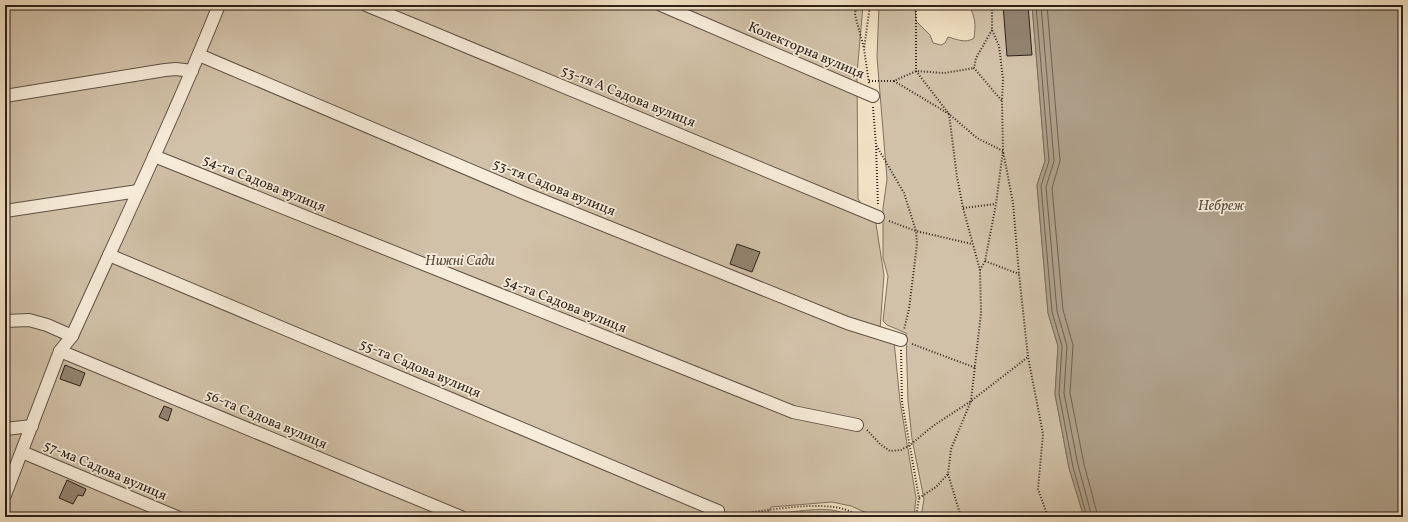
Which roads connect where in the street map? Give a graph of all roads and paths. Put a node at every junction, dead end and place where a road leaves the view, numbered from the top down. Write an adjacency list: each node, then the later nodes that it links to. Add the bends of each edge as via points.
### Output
1 (219, 5): 10 (street)
2 (366, 5): 27 (street, 53-тя А Садова вулиця)
3 (661, 5): 17 (street, Колекторна вулиця)
4 (856, 5): 9 (path, via 855,15)
5 (870, 5): 9 (path)
6 (916, 5): 13 (path)
7 (992, 5): 8 (path)
8 (992, 30): 11 (path, via 976,58); 18 (path, via 999,46 1003,79)
9 (864, 49): 14 (path)
10 (199, 55): 12 (street); 36 (street, 53-тя Садова вулиця, via 524,193 847,322)
11 (974, 68): 13 (path, via 944,73); 18 (path)
12 (192, 71): 16 (street, via 165,70); 22 (street)
13 (916, 71): 15 (path); 19 (path)
14 (869, 80): 15 (path); 17 (path)
15 (894, 81): 19 (path)
16 (5, 96)
17 (872, 96): 20 (path)
18 (1002, 101): 21 (path)
19 (949, 114): 21 (path, via 977,138); 25 (path)
20 (876, 145): 27 (path); 28 (path, via 904,194)
21 (1003, 150): 24 (path); 33 (path, via 1013,203)
22 (154, 156): 23 (street); 41 (street, 54-та Садова вулиця, via 793,412)
23 (138, 191): 26 (street); 30 (street)
24 (996, 204): 25 (path); 31 (path)
25 (963, 208): 29 (path)
26 (5, 211)
27 (878, 217): 28 (path)
28 (916, 231): 29 (path); 36 (path, via 918,244 910,309)
29 (972, 244): 32 (path)
30 (109, 255): 35 (street); 49 (street, 55-та Садова вулиця)
31 (985, 261): 32 (path); 33 (path)
32 (980, 270): 39 (path, via 981,313)
33 (1019, 274): 38 (path)
34 (5, 321): 35 (street, via 29,320)
35 (72, 336): 37 (street)
36 (901, 340): 39 (path); 44 (path, via 902,402)
37 (60, 351): 42 (street); 51 (street, 56-та Садова вулиця)
38 (1028, 357): 40 (path); 55 (path, via 1043,434 1038,489)
39 (976, 368): 40 (path)
40 (971, 401): 44 (path); 46 (path, via 951,449)
41 (857, 424): 44 (path, via 869,431 890,451 901,450)
42 (32, 426): 43 (street, 57-ма Садова вулиця); 45 (street)
43 (5, 429)
44 (910, 445): 48 (path)
45 (22, 452): 47 (street); 50 (street, 57-ма Садова вулиця)
46 (948, 474): 48 (path, via 936,487); 54 (path)
47 (5, 495)
48 (919, 498): 53 (path)
49 (717, 514): 52 (path, via 733,515 823,506 836,507)
50 (177, 517)
51 (461, 517)
52 (863, 517)
53 (916, 517)
54 (961, 517)
55 (1048, 517)

